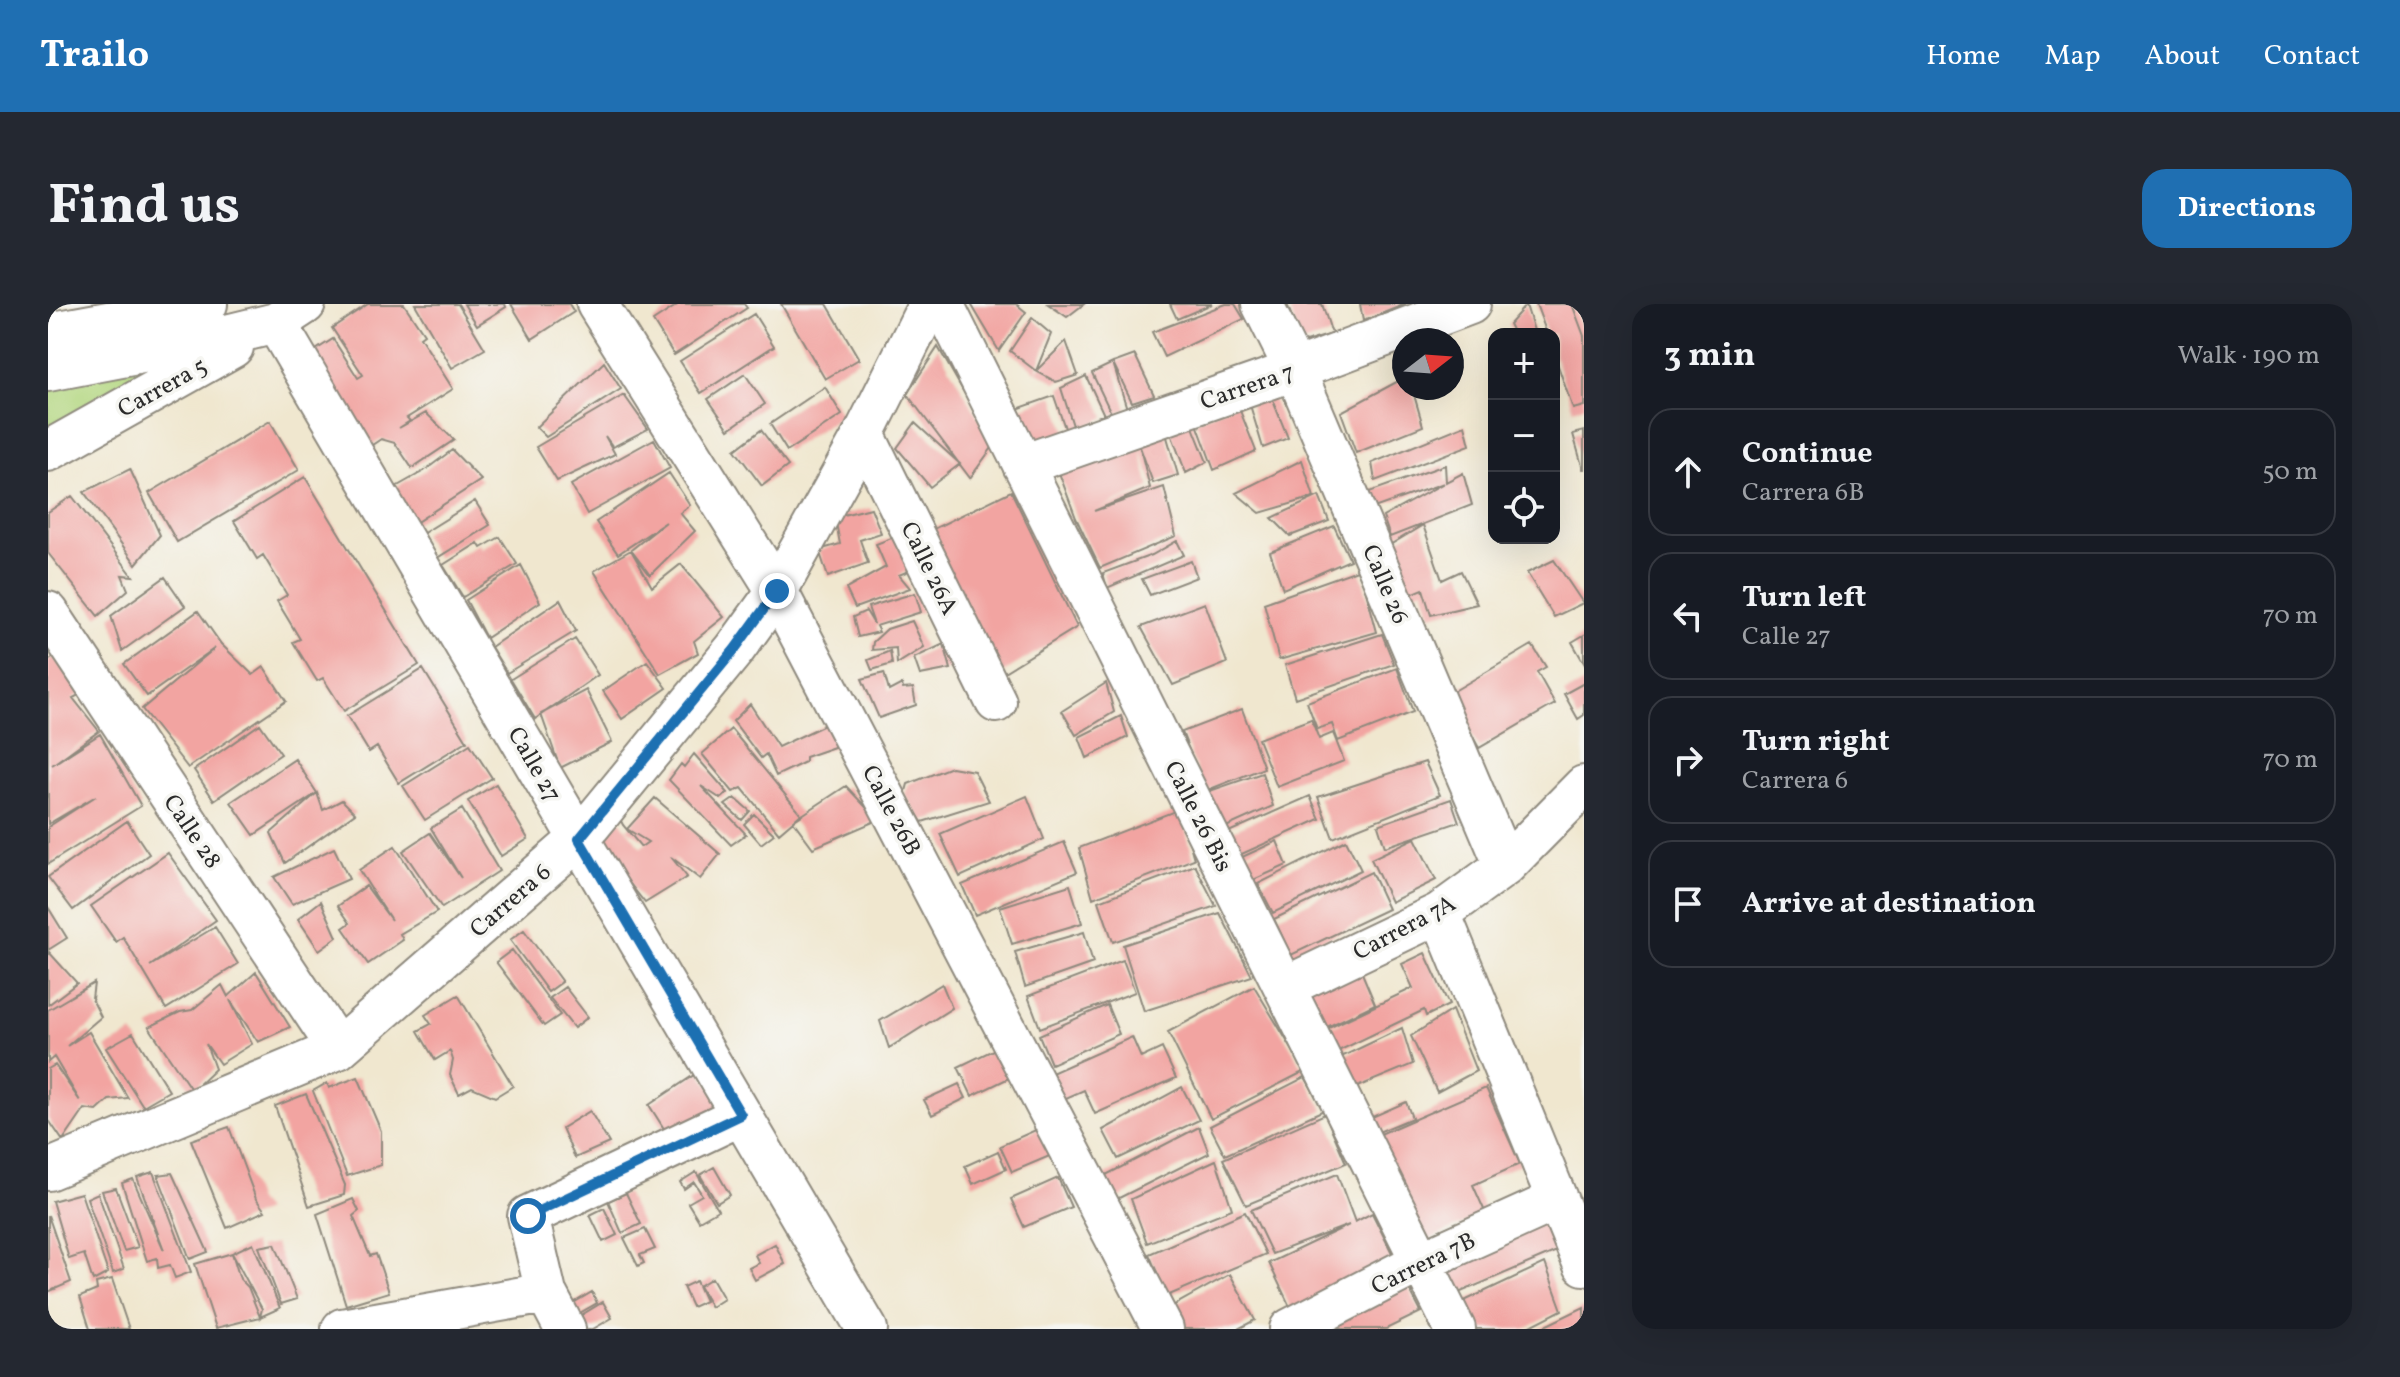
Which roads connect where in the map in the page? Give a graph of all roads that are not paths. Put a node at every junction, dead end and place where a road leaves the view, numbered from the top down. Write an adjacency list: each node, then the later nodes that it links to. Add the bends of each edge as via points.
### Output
1 (207, 304): 8 (street)
2 (597, 304): 14 (street, Calle 26B)
3 (929, 304): 11 (street, Carrera 6)
4 (943, 304): 13 (street, Calle 26 Bis)
5 (1262, 304): 9 (street, Calle 26)
6 (1470, 304): 9 (street, Carrera 7)
7 (290, 313): 10 (street, via 194,343); 12 (street, Carrera 5); 18 (street, Calle 27)
8 (48, 333)
9 (1295, 370): 13 (street, Carrera 7); 19 (street, Calle 26)
10 (48, 371)
11 (864, 434): 14 (street, Carrera 6); 16 (street, Calle 26A)
12 (48, 451)
13 (1023, 465): 21 (street, Calle 26 Bis)
14 (777, 591): 18 (street, Carrera 6); 32 (street, Calle 26B)
15 (48, 612): 22 (street, Calle 28)
16 (996, 702)
17 (1584, 786): 19 (street, Carrera 7A)
18 (579, 839): 22 (street, Carrera 6); 23 (street, Calle 27)
19 (1505, 866): 20 (street, Carrera 7A)
20 (1440, 913): 21 (street, Carrera 7A); 25 (street)
21 (1285, 987): 26 (street, Calle 26 Bis)
22 (338, 1049): 24 (street, Carrera 6)
23 (741, 1115): 28 (street, via 528,1216); 31 (street, Calle 27)
24 (48, 1170)
25 (1557, 1200): 26 (street, Carrera 7B); 27 (street)
26 (1422, 1261): 33 (street, Carrera 7B); 34 (street, Calle 26 Bis)
27 (1584, 1265)
28 (546, 1293): 29 (street); 30 (street)
29 (342, 1329)
30 (565, 1329)
31 (867, 1329)
32 (1163, 1329)
33 (1290, 1329)
34 (1455, 1329)

